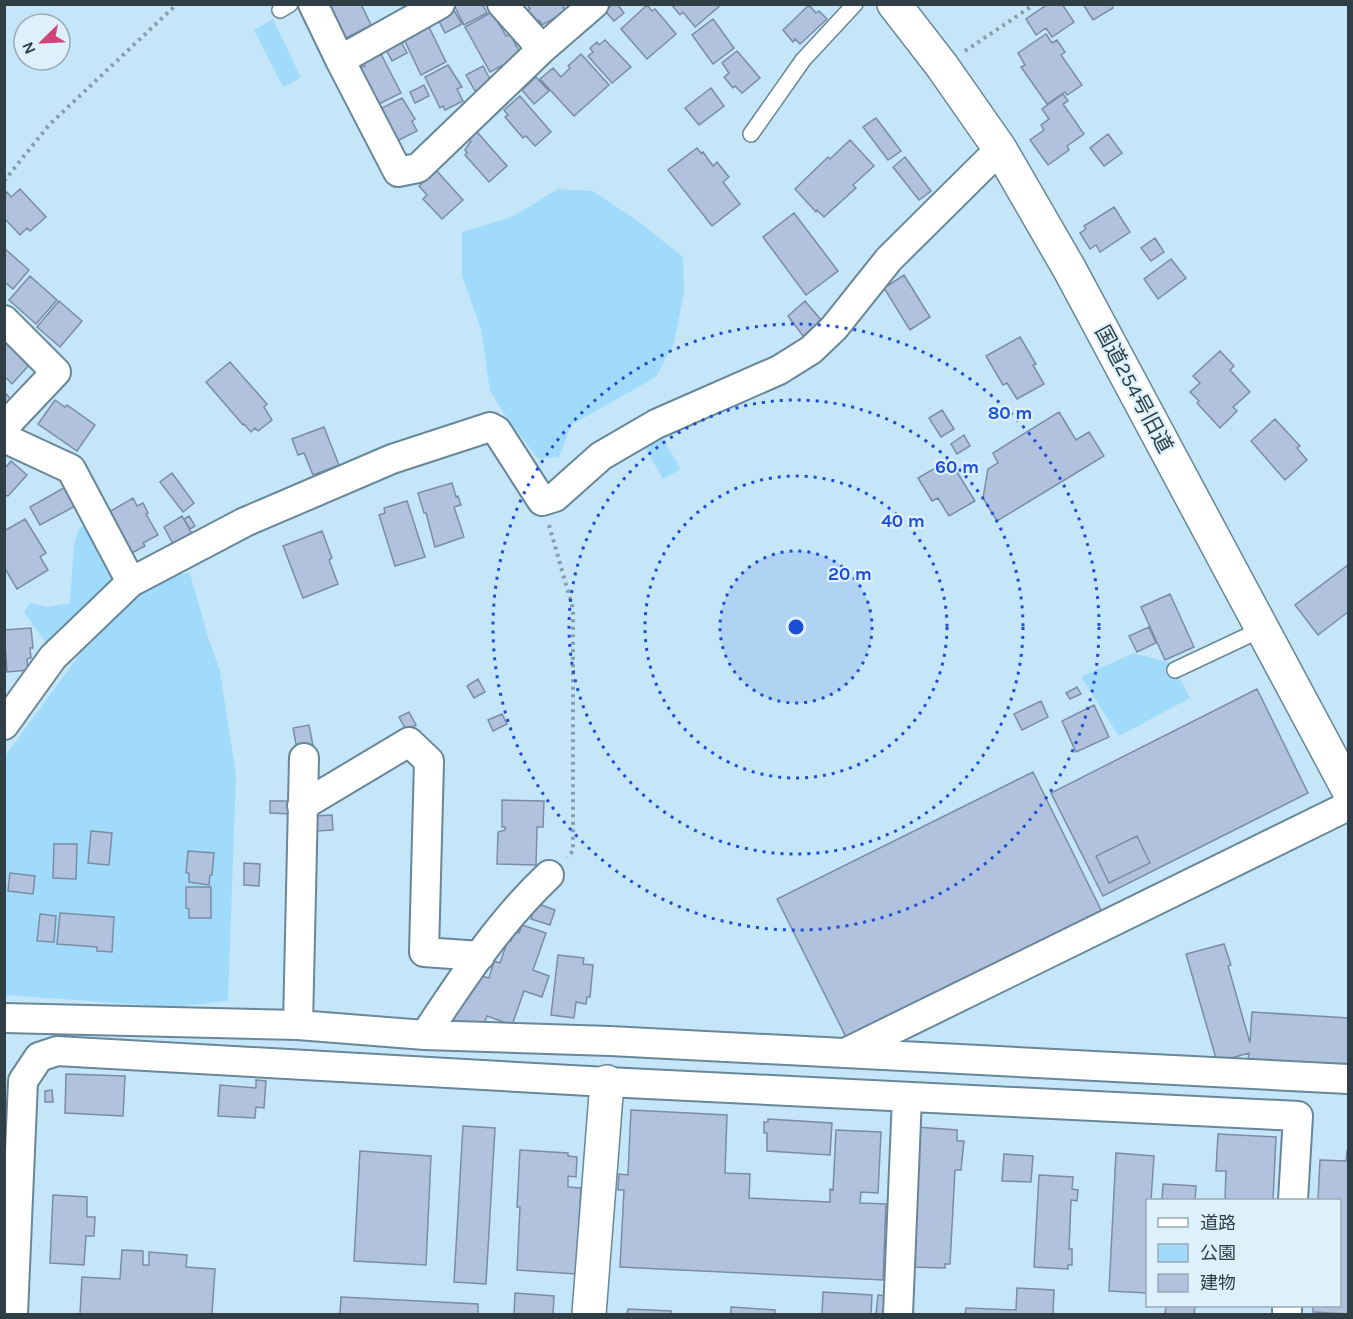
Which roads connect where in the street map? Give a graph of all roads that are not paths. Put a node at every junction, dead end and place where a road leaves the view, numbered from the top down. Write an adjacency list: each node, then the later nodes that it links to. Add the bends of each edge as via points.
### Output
1 (313, 4): 8 (street)
2 (440, 4): 8 (street)
3 (502, 4): 7 (street)
4 (594, 4): 7 (street)
5 (855, 4): 9 (lane, via 803,60)
6 (894, 4): 10 (street, 国道254号旧道)
7 (542, 49): 8 (street, via 418,168 398,172)
8 (340, 60)
9 (751, 134)
10 (1000, 149): 14 (street, via 889,259 834,328 811,350 779,370 656,424 602,456 555,497 542,501 490,427 392,459 244,522); 15 (street, 国道254号旧道, via 1070,270)
11 (4, 320): 12 (street, via 56,372)
12 (4, 427)
13 (4, 438): 14 (street, via 71,470)
14 (131, 582): 17 (street, via 53,657)
15 (1262, 629): 16 (lane); 19 (street, 国道254号旧道)
16 (1175, 670)
17 (4, 725)
18 (304, 758): 21 (street)
19 (1341, 758): 20 (street, 国道254号旧道)
20 (1348, 789)
21 (302, 806): 24 (street, via 409,742 429,761 424,952); 26 (street)
22 (1348, 806): 29 (street)
23 (549, 875): 24 (street)
24 (480, 956): 27 (street)
25 (4, 1018): 26 (street)
26 (297, 1025): 27 (street)
27 (424, 1035): 28 (street)
28 (610, 1041): 29 (street); 31 (street)
29 (843, 1054): 30 (street)
30 (1348, 1079)
31 (607, 1082): 32 (street); 34 (street, via 57,1051 39,1057 23,1081); 35 (street)
32 (906, 1097): 33 (street, via 1298,1116); 36 (street)
33 (1293, 1199)
34 (13, 1314)
35 (589, 1314)
36 (898, 1314)

